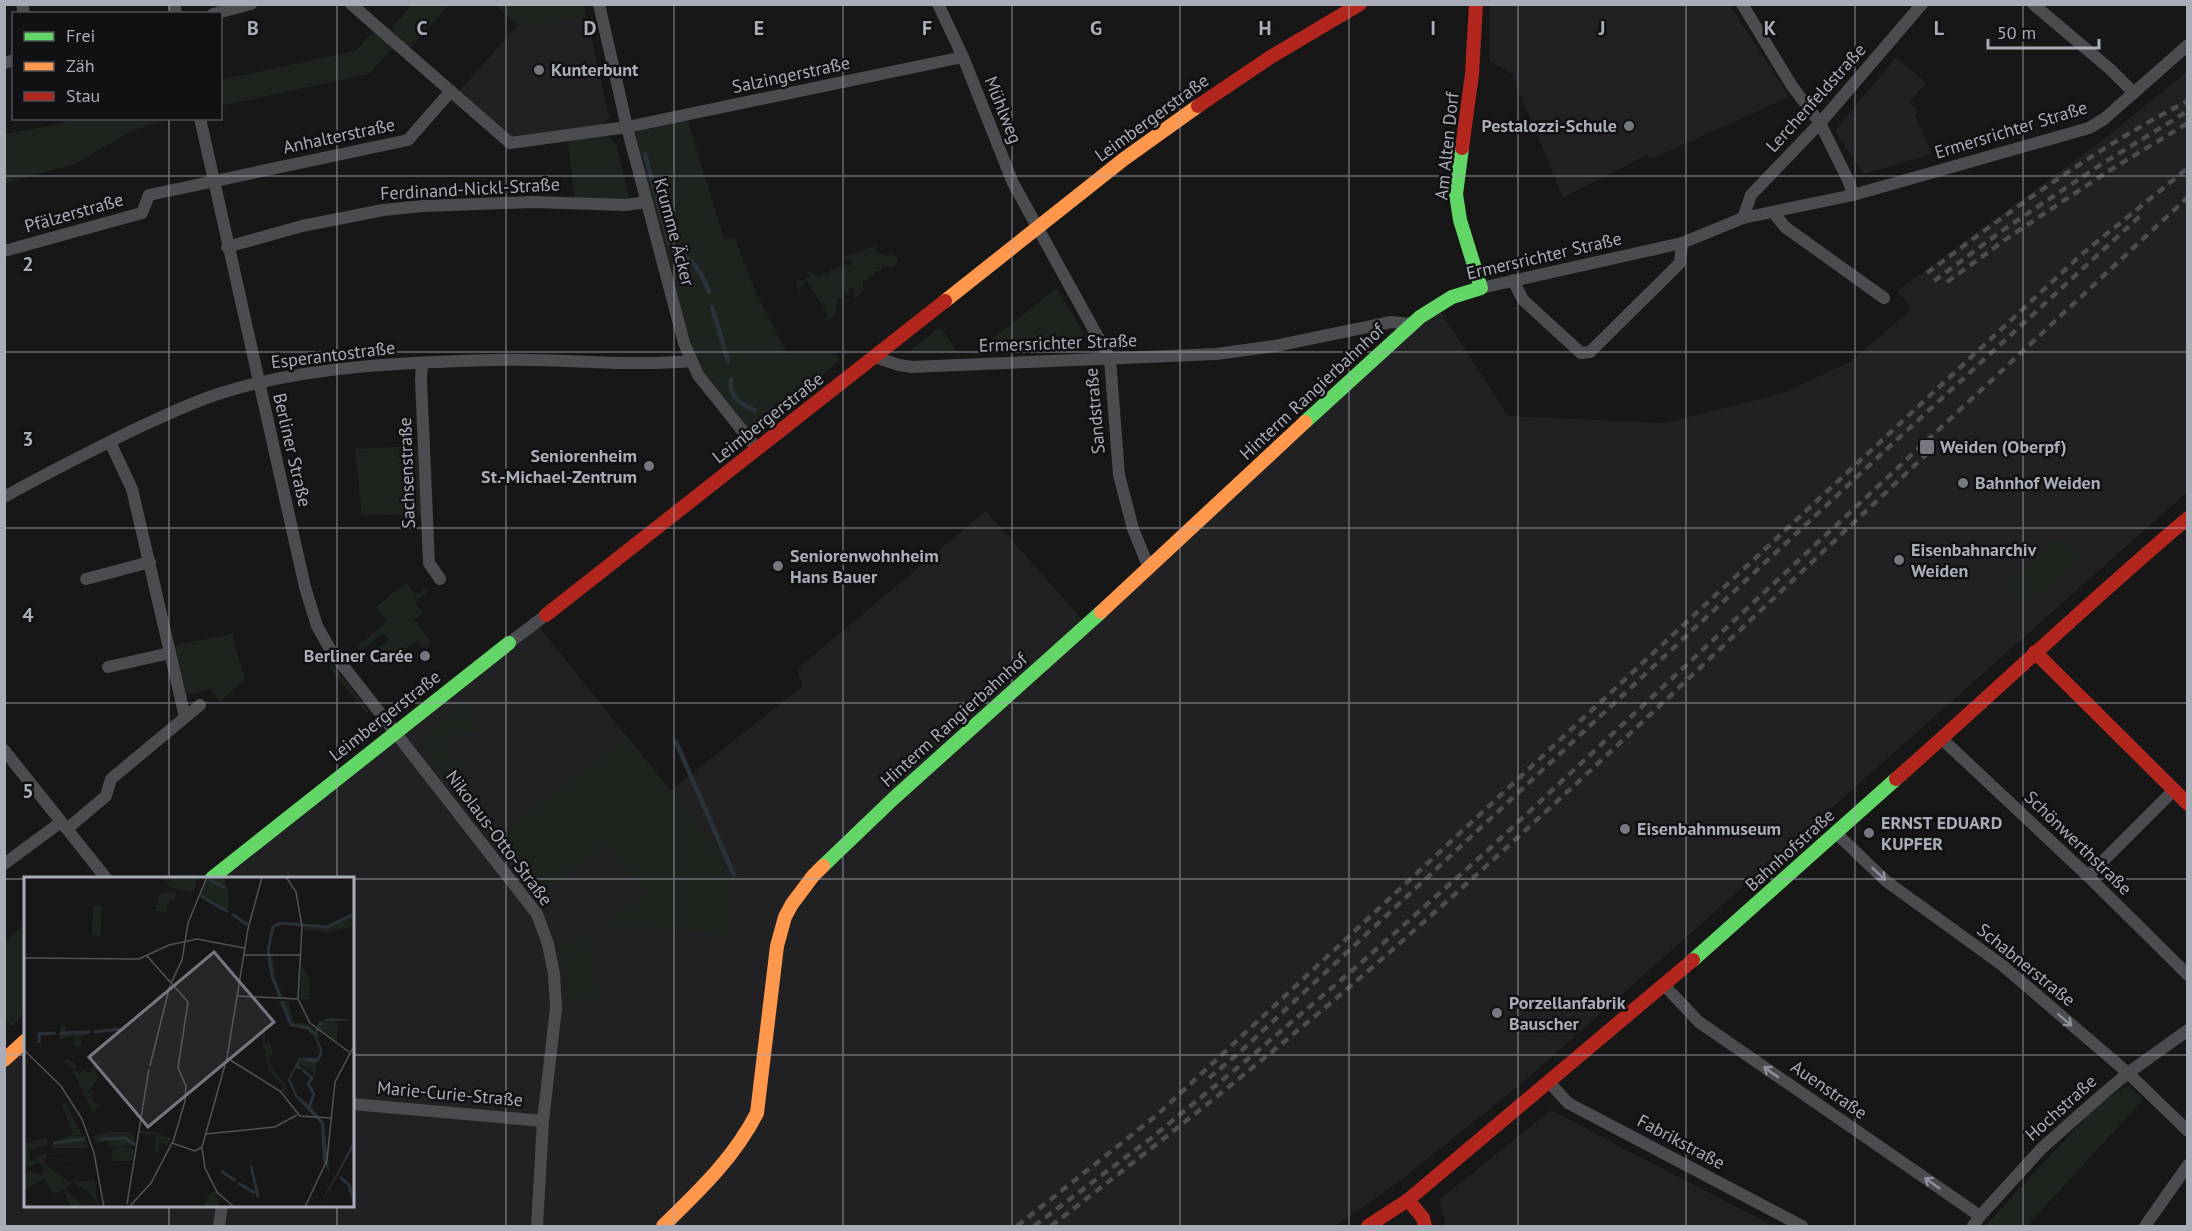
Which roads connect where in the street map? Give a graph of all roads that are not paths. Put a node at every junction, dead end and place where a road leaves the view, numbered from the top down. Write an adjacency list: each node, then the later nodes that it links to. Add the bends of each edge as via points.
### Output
1 (251, 4): 10 (street)
2 (351, 4): 13 (street, Salzingerstraße)
3 (599, 4): 17 (street, Krumme Äcker)
4 (938, 4): 12 (street, Mühlweg)
5 (1360, 4): 23 (street, Leimbergerstraße, via 1198,106)
6 (1476, 4): 28 (street, Am Alten Dorf, via 1472,74 1456,194)
7 (1742, 4): 16 (street, via 1792,86)
8 (1922, 4): 16 (street, Lerchenfeldstraße)
9 (2033, 4): 14 (street)
10 (221, 12)
11 (2187, 45): 14 (street, Ermersrichter Straße)
12 (963, 57): 17 (street, Salzingerstraße); 23 (street, Mühlweg, via 1013,183)
13 (451, 91): 17 (street, Salzingerstraße, via 510,143); 18 (street, Anhalterstraße, via 408,140)
14 (2134, 93): 19 (street, Ermersrichter Straße, via 2090,128)
15 (200, 120): 18 (street, Berliner Straße)
16 (1820, 123): 19 (street); 22 (street, Lerchenfeldstraße, via 1750,195)
17 (627, 127): 20 (street, Krumme Äcker)
18 (213, 181): 25 (street, Berliner Straße); 26 (street, Pfälzerstraße, via 150,195 142,213)
19 (1853, 195): 21 (street, Ermersrichter Straße)
20 (647, 202): 25 (street, Ferdinand-Nickl-Straße, via 626,205 533,201 383,210 302,226); 33 (street, Krumme Äcker)
21 (1773, 212): 22 (street, Ermersrichter Straße); 29 (street, via 1785,227)
22 (1743, 218): 24 (street, Ermersrichter Straße)
23 (1038, 227): 31 (street, Leimbergerstraße); 32 (street, Sandstraße)
24 (1682, 243): 27 (street, Ermersrichter Straße); 27 (street, via 1680,263 1590,352 1581,353 1523,300)
25 (227, 247): 35 (street, Berliner Straße)
26 (4, 251)
27 (1513, 280): 28 (street, Ermersrichter Straße)
28 (1481, 288): 30 (street, Ermersrichter Straße, via 1436,304)
29 (1884, 298)
30 (1411, 324): 32 (street, Ermersrichter Straße, via 1391,322 1228,352); 41 (street, Hinterm Rangierbahnhof)
31 (875, 357): 32 (street, Ermersrichter Straße, via 912,367); 37 (street, Leimbergerstraße)
32 (1110, 359): 41 (street, Sandstraße, via 1119,475 1133,530)
33 (691, 361): 34 (street, Esperantostraße); 37 (street, Krumme Äcker)
34 (422, 363): 35 (street, Esperantostraße, via 360,367); 43 (street, Sachsenstraße, via 429,563)
35 (259, 383): 36 (street, Esperantostraße, via 182,407); 51 (street, Berliner Straße, via 312,613 330,649)
36 (110, 442): 38 (street, Esperantostraße); 40 (street, via 132,489)
37 (757, 449): 44 (street, Leimbergerstraße)
38 (4, 497)
39 (2187, 518): 46 (street, Bahnhofstraße)
40 (150, 562): 42 (street); 47 (street)
41 (1149, 568): 78 (street, Hinterm Rangierbahnhof, via 893,799 800,892 785,917 777,946 757,1113 737,1149)
42 (86, 579)
43 (440, 579)
44 (546, 615): 45 (street, Leimbergerstraße)
45 (508, 643): 51 (street, Leimbergerstraße)
46 (2035, 652): 52 (street, Bahnhofstraße); 54 (street)
47 (170, 653): 48 (street); 50 (street)
48 (108, 667)
49 (200, 705): 50 (street)
50 (185, 717): 56 (street, via 111,779 106,796)
51 (395, 731): 61 (street, Leimbergerstraße); 70 (street, Nikolaus-Otto-Straße, via 537,914 548,944 556,1008)
52 (1942, 738): 57 (street, Bahnhofstraße); 59 (street, Schönwerthstraße)
53 (4, 750): 56 (street)
54 (2173, 790): 55 (street); 59 (street)
55 (2187, 804)
56 (64, 825): 58 (street); 60 (street)
57 (1836, 833): 63 (street, Bahnhofstraße); 67 (street, Schabnerstraße, one-way to 67, via 1886,881 2002,965)
58 (4, 864)
59 (2088, 876): 62 (street, Schönwerthstraße)
60 (104, 877)
61 (214, 877)
62 (2187, 975)
63 (1664, 985): 68 (street, Bahnhofstraße); 75 (street, Auenstraße, one-way to 63, via 1700,1022)
64 (2187, 1030): 67 (street, Hochstraße)
65 (24, 1042): 66 (street)
66 (4, 1060)
67 (2128, 1073): 71 (street, Schabnerstraße); 75 (street, Hochstraße, via 2042,1148)
68 (1550, 1083): 73 (street, Bahnhofstraße); 81 (street, Fabrikstraße, via 1568,1103)
69 (354, 1104): 70 (street, Marie-Curie-Straße)
70 (543, 1121): 77 (street, Nikolaus-Otto-Straße)
71 (2187, 1131)
72 (2187, 1165): 82 (street)
73 (1408, 1200): 79 (street, Bahnhofstraße); 80 (street, via 1423,1218)
74 (222, 1207): 76 (street)
75 (1977, 1221)
76 (219, 1227)
77 (537, 1227)
78 (663, 1227)
79 (1368, 1227)
80 (1425, 1227)
81 (1802, 1227)
82 (2145, 1227)

